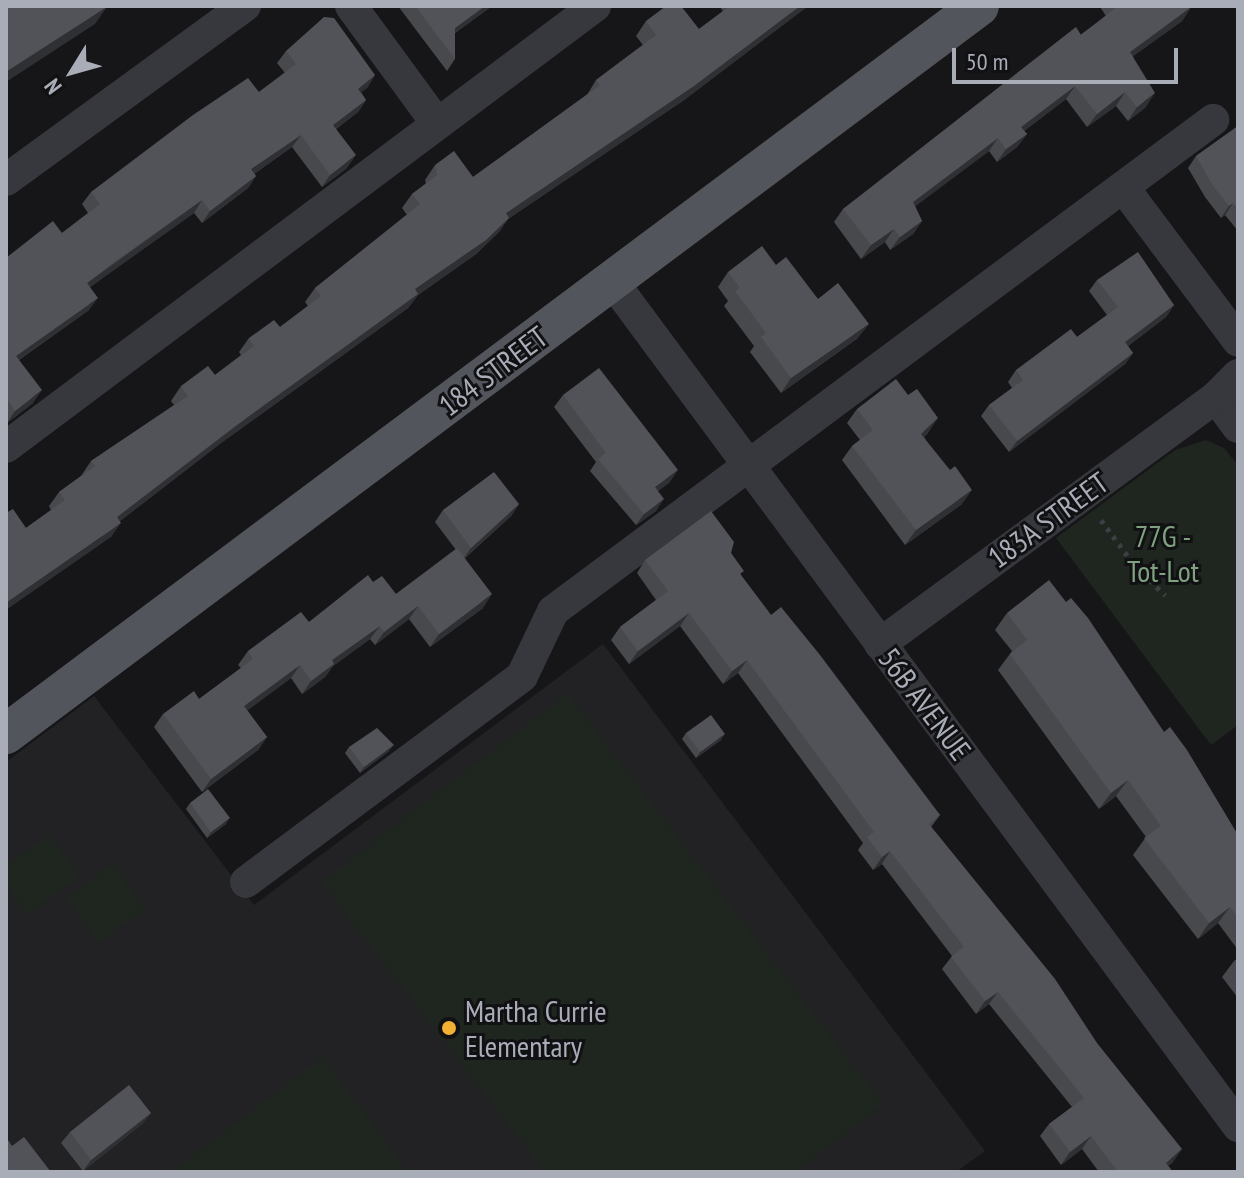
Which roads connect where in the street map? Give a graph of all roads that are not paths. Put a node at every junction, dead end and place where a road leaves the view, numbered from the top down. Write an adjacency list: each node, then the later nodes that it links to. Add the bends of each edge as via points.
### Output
1 (245, 6): 7 (street)
2 (351, 6): 6 (street)
3 (595, 6): 6 (street)
4 (979, 6): 9 (main road, 184 STREET)
5 (1213, 120): 8 (street)
6 (436, 122): 13 (street)
7 (6, 180)
8 (1123, 187): 10 (street); 14 (street)
9 (612, 281): 14 (street, 56B AVENUE); 16 (main road, 184 STREET)
10 (1238, 341)
11 (1227, 386): 12 (street); 15 (street, 183A STREET)
12 (1238, 427)
13 (6, 447)
14 (748, 468): 15 (street, 56B AVENUE); 17 (street, via 553,611 522,676)
15 (880, 644): 18 (street, 56B AVENUE)
16 (6, 734)
17 (246, 882)
18 (1238, 1126)

